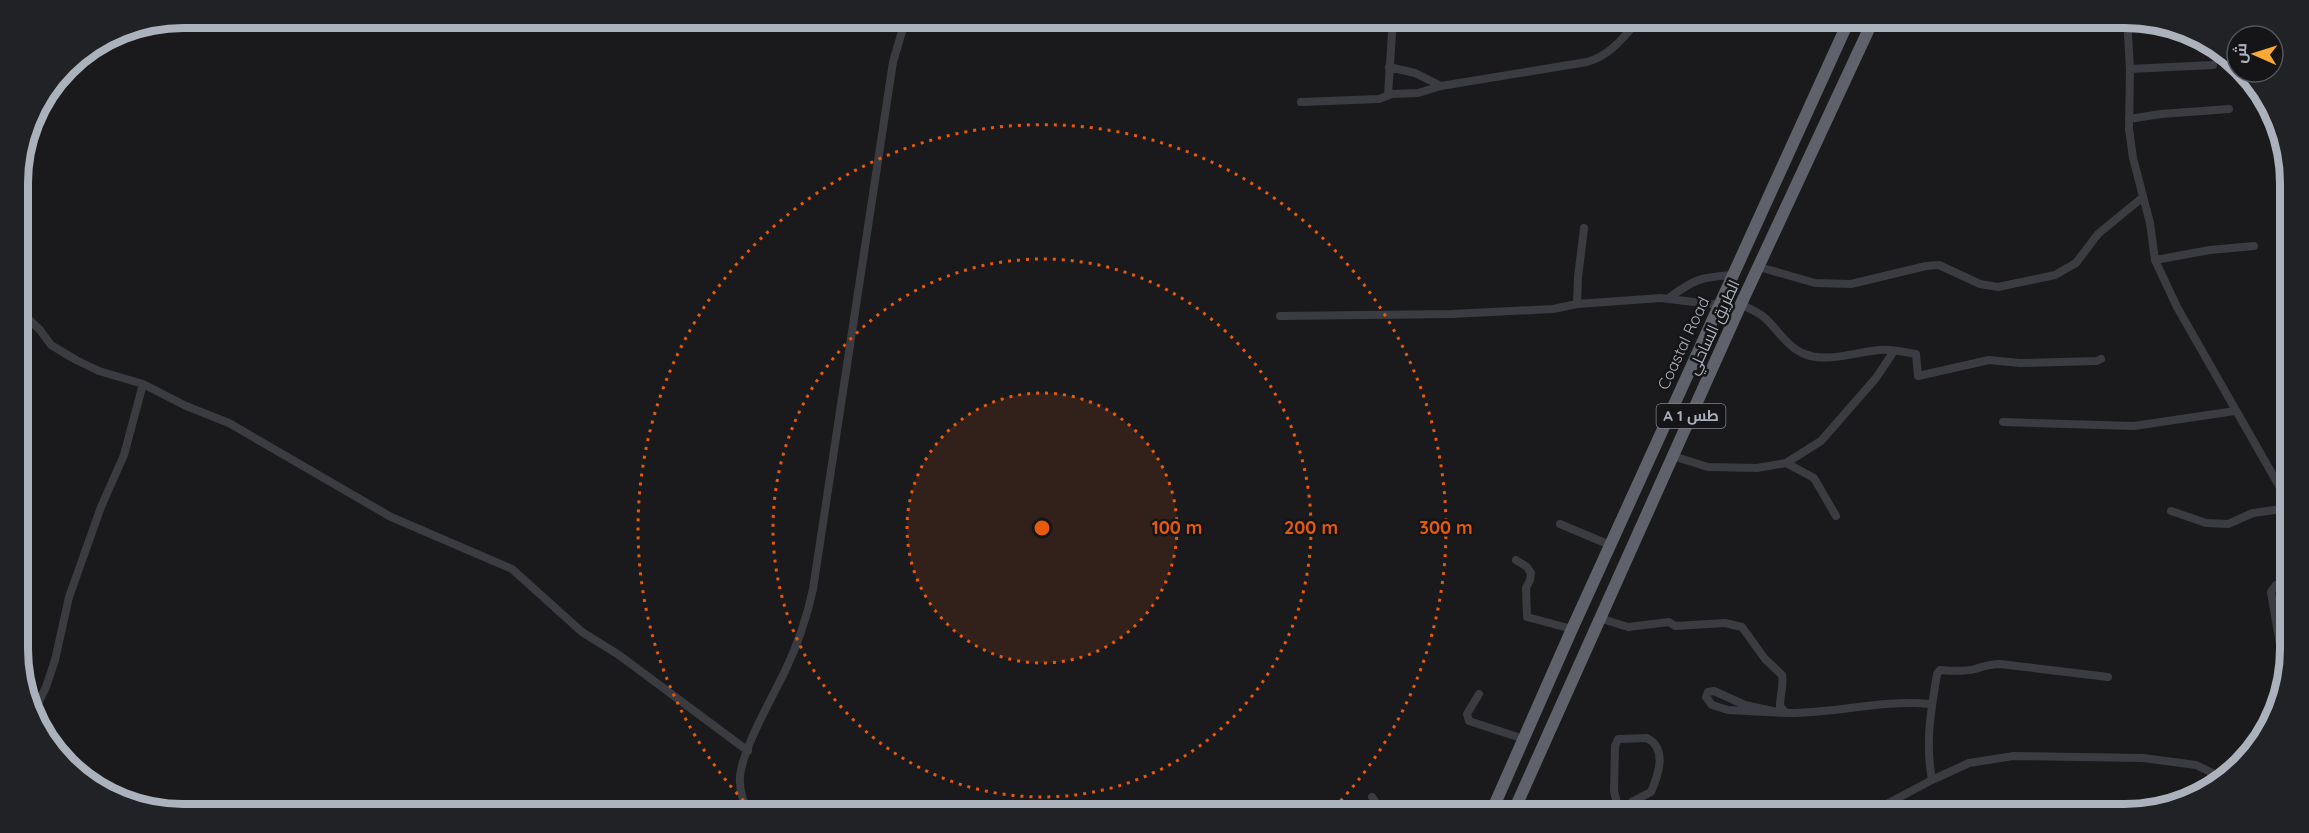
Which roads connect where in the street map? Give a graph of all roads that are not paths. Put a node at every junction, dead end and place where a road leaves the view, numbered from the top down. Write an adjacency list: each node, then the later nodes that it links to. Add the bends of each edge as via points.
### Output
1 (903, 29): 52 (street, via 893,62 813,589 794,653)
2 (1392, 29): 8 (street)
3 (1630, 29): 10 (street, via 1598,59)
4 (1845, 29): 20 (highway, Coastal Road / A 1 طس)
5 (1869, 29): 19 (highway, الطريق الساحلي / A 1 طس)
6 (2128, 29): 9 (street)
7 (2213, 65): 9 (street)
8 (1389, 67): 10 (street, via 1415,73); 11 (street)
9 (2130, 69): 14 (street)
10 (1442, 86): 11 (street)
11 (1388, 95): 12 (street, via 1368,100)
12 (1301, 102)
13 (2229, 109): 14 (street)
14 (2128, 119): 15 (street)
15 (2143, 197): 18 (street); 19 (street, via 2098,234 2076,262 2055,275 1998,287 1980,284 1939,265 1851,284 1815,283)
16 (1584, 228): 22 (street)
17 (2254, 246): 18 (street)
18 (2155, 260): 30 (street)
19 (1759, 267): 24 (highway, الطريق الساحلي / A 1 طس)
20 (1732, 275): 21 (street, via 1701,278); 23 (highway, Coastal Road / A 1 طس)
21 (1669, 298): 22 (street); 23 (street)
22 (1577, 304): 25 (street, via 1553,309 1452,314)
23 (1719, 304): 39 (highway, Coastal Road / A 1 طس)
24 (1741, 304): 27 (street, via 1764,317 1779,335 1807,355 1851,356); 32 (highway, الطريق الساحلي / A 1 طس)
25 (1280, 316)
26 (29, 319): 29 (street, via 51,345 76,360)
27 (1894, 351): 28 (street, via 1916,354 1918,376 1989,360 2020,363); 33 (street, via 1876,378 1821,441)
28 (2101, 359)
29 (143, 384): 47 (street, via 124,455 100,507 69,597 53,666); 52 (street, via 243,429 391,517 512,569 582,632)
30 (2235, 411): 31 (street, via 2134,426); 34 (street)
31 (2003, 422)
32 (1673, 456): 33 (street, via 1708,467 1757,468); 42 (highway, الطريق الساحلي / A 1 طس)
33 (1786, 463): 37 (street, via 1814,478)
34 (2280, 489)
35 (2280, 507): 36 (street, via 2228,524 2206,523)
36 (2171, 511)
37 (1836, 516)
38 (1560, 524): 39 (street)
39 (1610, 545): 43 (highway, Coastal Road / A 1 طس)
40 (1516, 560): 43 (street, via 1531,573 1526,588 1527,616)
41 (2280, 583): 44 (street, via 2271,592)
42 (1599, 618): 50 (street, via 1628,627 1669,622 1675,626 1725,623 1742,627 1782,675 1780,706); 60 (highway, الطريق الساحلي / A 1 طس)
43 (1572, 629): 51 (highway, Coastal Road / A 1 طس)
44 (2280, 645)
45 (2108, 677): 48 (street, via 2000,664 1940,670)
46 (1479, 694): 51 (street, via 1467,714 1469,721)
47 (38, 702)
48 (1930, 704): 50 (street, via 1910,702); 54 (street)
49 (1777, 712): 49 (street, via 1728,710 1712,705 1707,692); 50 (street)
50 (1786, 713)
51 (1524, 739): 59 (highway, Coastal Road / A 1 طس)
52 (748, 750): 57 (street, via 740,774)
53 (2216, 775): 54 (street, via 2196,765 2143,758 2014,756 1969,763)
54 (1932, 780): 64 (street)
55 (1372, 797): 58 (street)
56 (1633, 801): 61 (street, via 1651,792 1658,774 1657,746 1647,738 1618,739 1614,791); 62 (street); 63 (street)
57 (745, 804)
58 (1377, 804)
59 (1495, 804)
60 (1517, 804)
61 (1617, 804)
62 (1630, 804)
63 (1634, 804)
64 (1887, 804)

